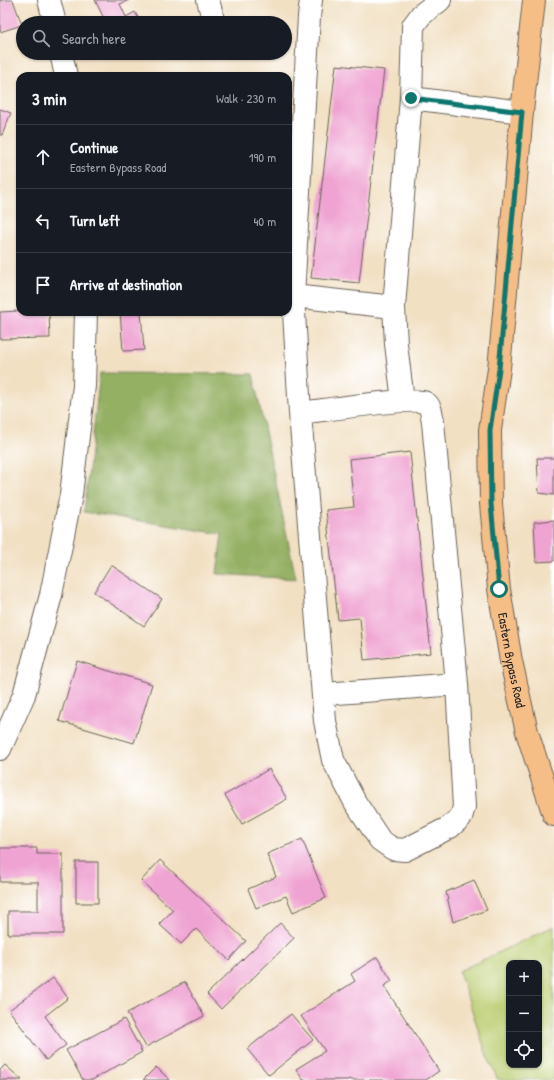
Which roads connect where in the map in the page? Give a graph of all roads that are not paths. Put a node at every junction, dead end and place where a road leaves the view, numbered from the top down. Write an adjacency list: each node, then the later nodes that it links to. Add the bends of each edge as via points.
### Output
1 (49, 0): 5 (street)
2 (311, 0): 10 (street)
3 (440, 0): 8 (street, via 421,15 413,26)
4 (534, 0): 9 (main road, Eastern Bypass Road)
5 (53, 16)
6 (63, 60): 7 (street)
7 (65, 72)
8 (411, 98): 9 (street); 11 (street)
9 (522, 112): 18 (main road, Eastern Bypass Road, via 499,369 490,430 491,504 499,589 511,661 527,732)
10 (293, 296): 11 (street); 14 (street)
11 (394, 306): 13 (street)
12 (86, 316): 17 (street, via 83,394 70,495 51,595 24,695)
13 (403, 401): 14 (street); 15 (street, via 428,404 433,422)
14 (300, 413): 16 (street)
15 (458, 684): 16 (street); 16 (street, via 464,807 461,817 450,827 405,850 392,849 380,840 355,802 333,760 325,721)
16 (324, 694)
17 (0, 749)
18 (554, 813)

